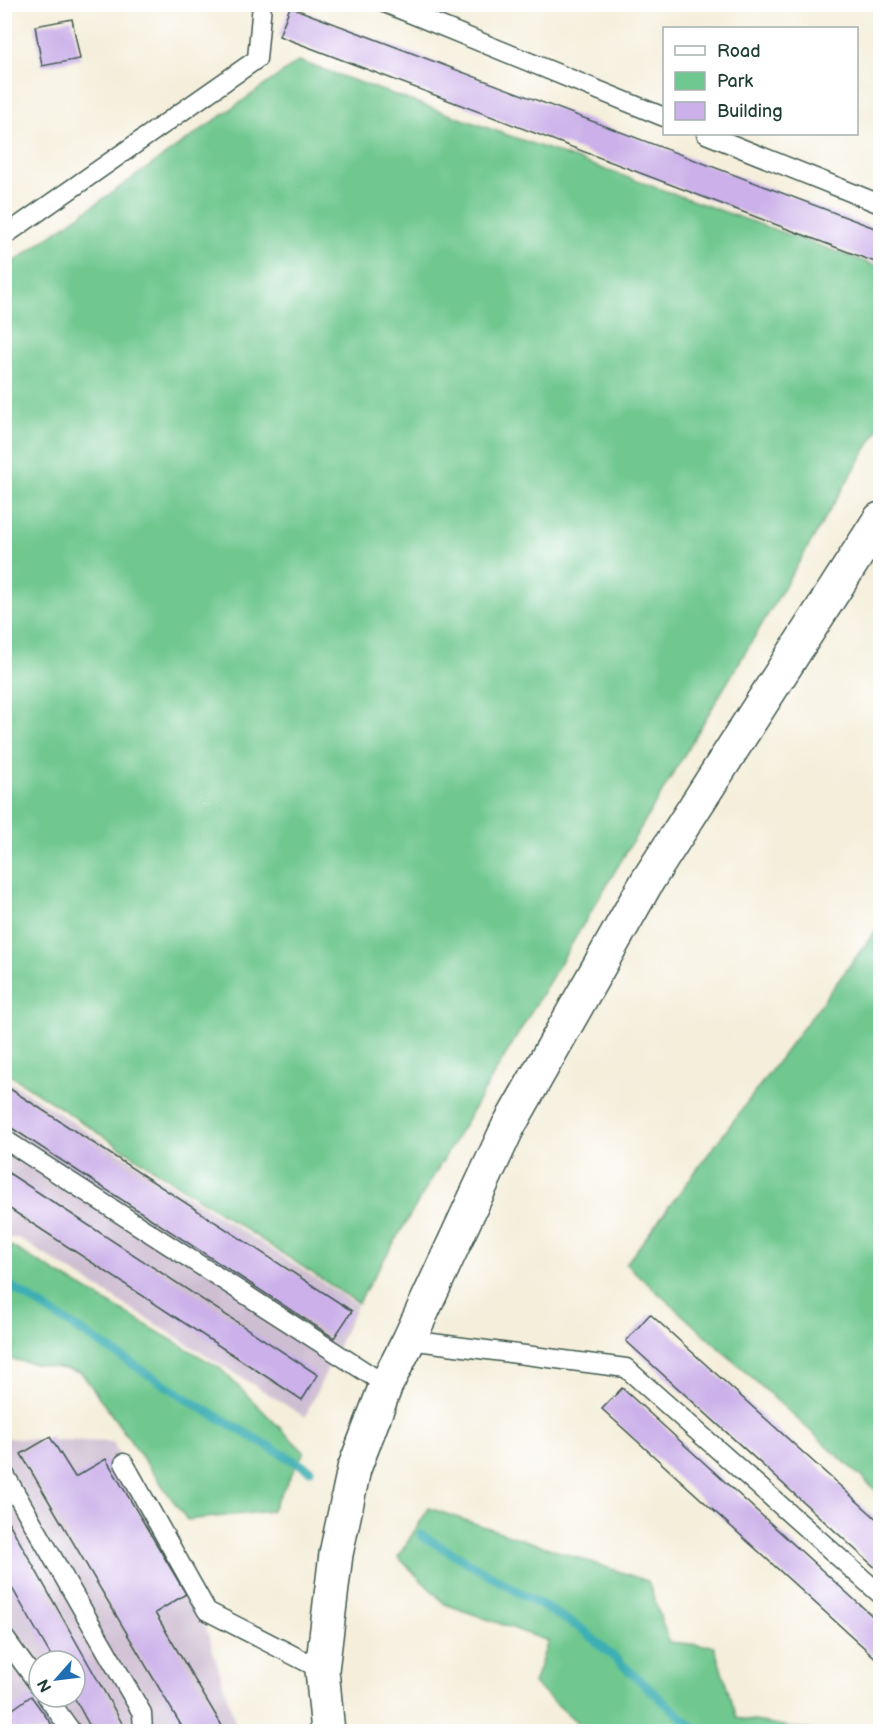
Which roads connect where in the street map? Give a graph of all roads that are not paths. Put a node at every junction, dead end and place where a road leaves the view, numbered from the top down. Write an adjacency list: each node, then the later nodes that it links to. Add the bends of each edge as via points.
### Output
1 (262, 4): 6 (lane, via 256,59)
2 (387, 4): 3 (lane)
3 (663, 117)
4 (708, 135): 5 (lane)
5 (880, 204)
6 (4, 236)
7 (880, 519): 9 (main road, via 648,880 508,1127)
8 (4, 1139): 10 (lane)
9 (409, 1340): 10 (main road); 13 (lane, via 626,1368)
10 (386, 1385): 16 (main road, via 354,1469 336,1554)
11 (124, 1463): 16 (lane, via 207,1611)
12 (4, 1473): 19 (lane, via 142,1713)
13 (880, 1594)
14 (4, 1636): 15 (lane)
15 (27, 1668)
16 (322, 1670): 20 (main road)
17 (56, 1709): 18 (lane)
18 (72, 1731)
19 (143, 1731)
20 (328, 1731)

